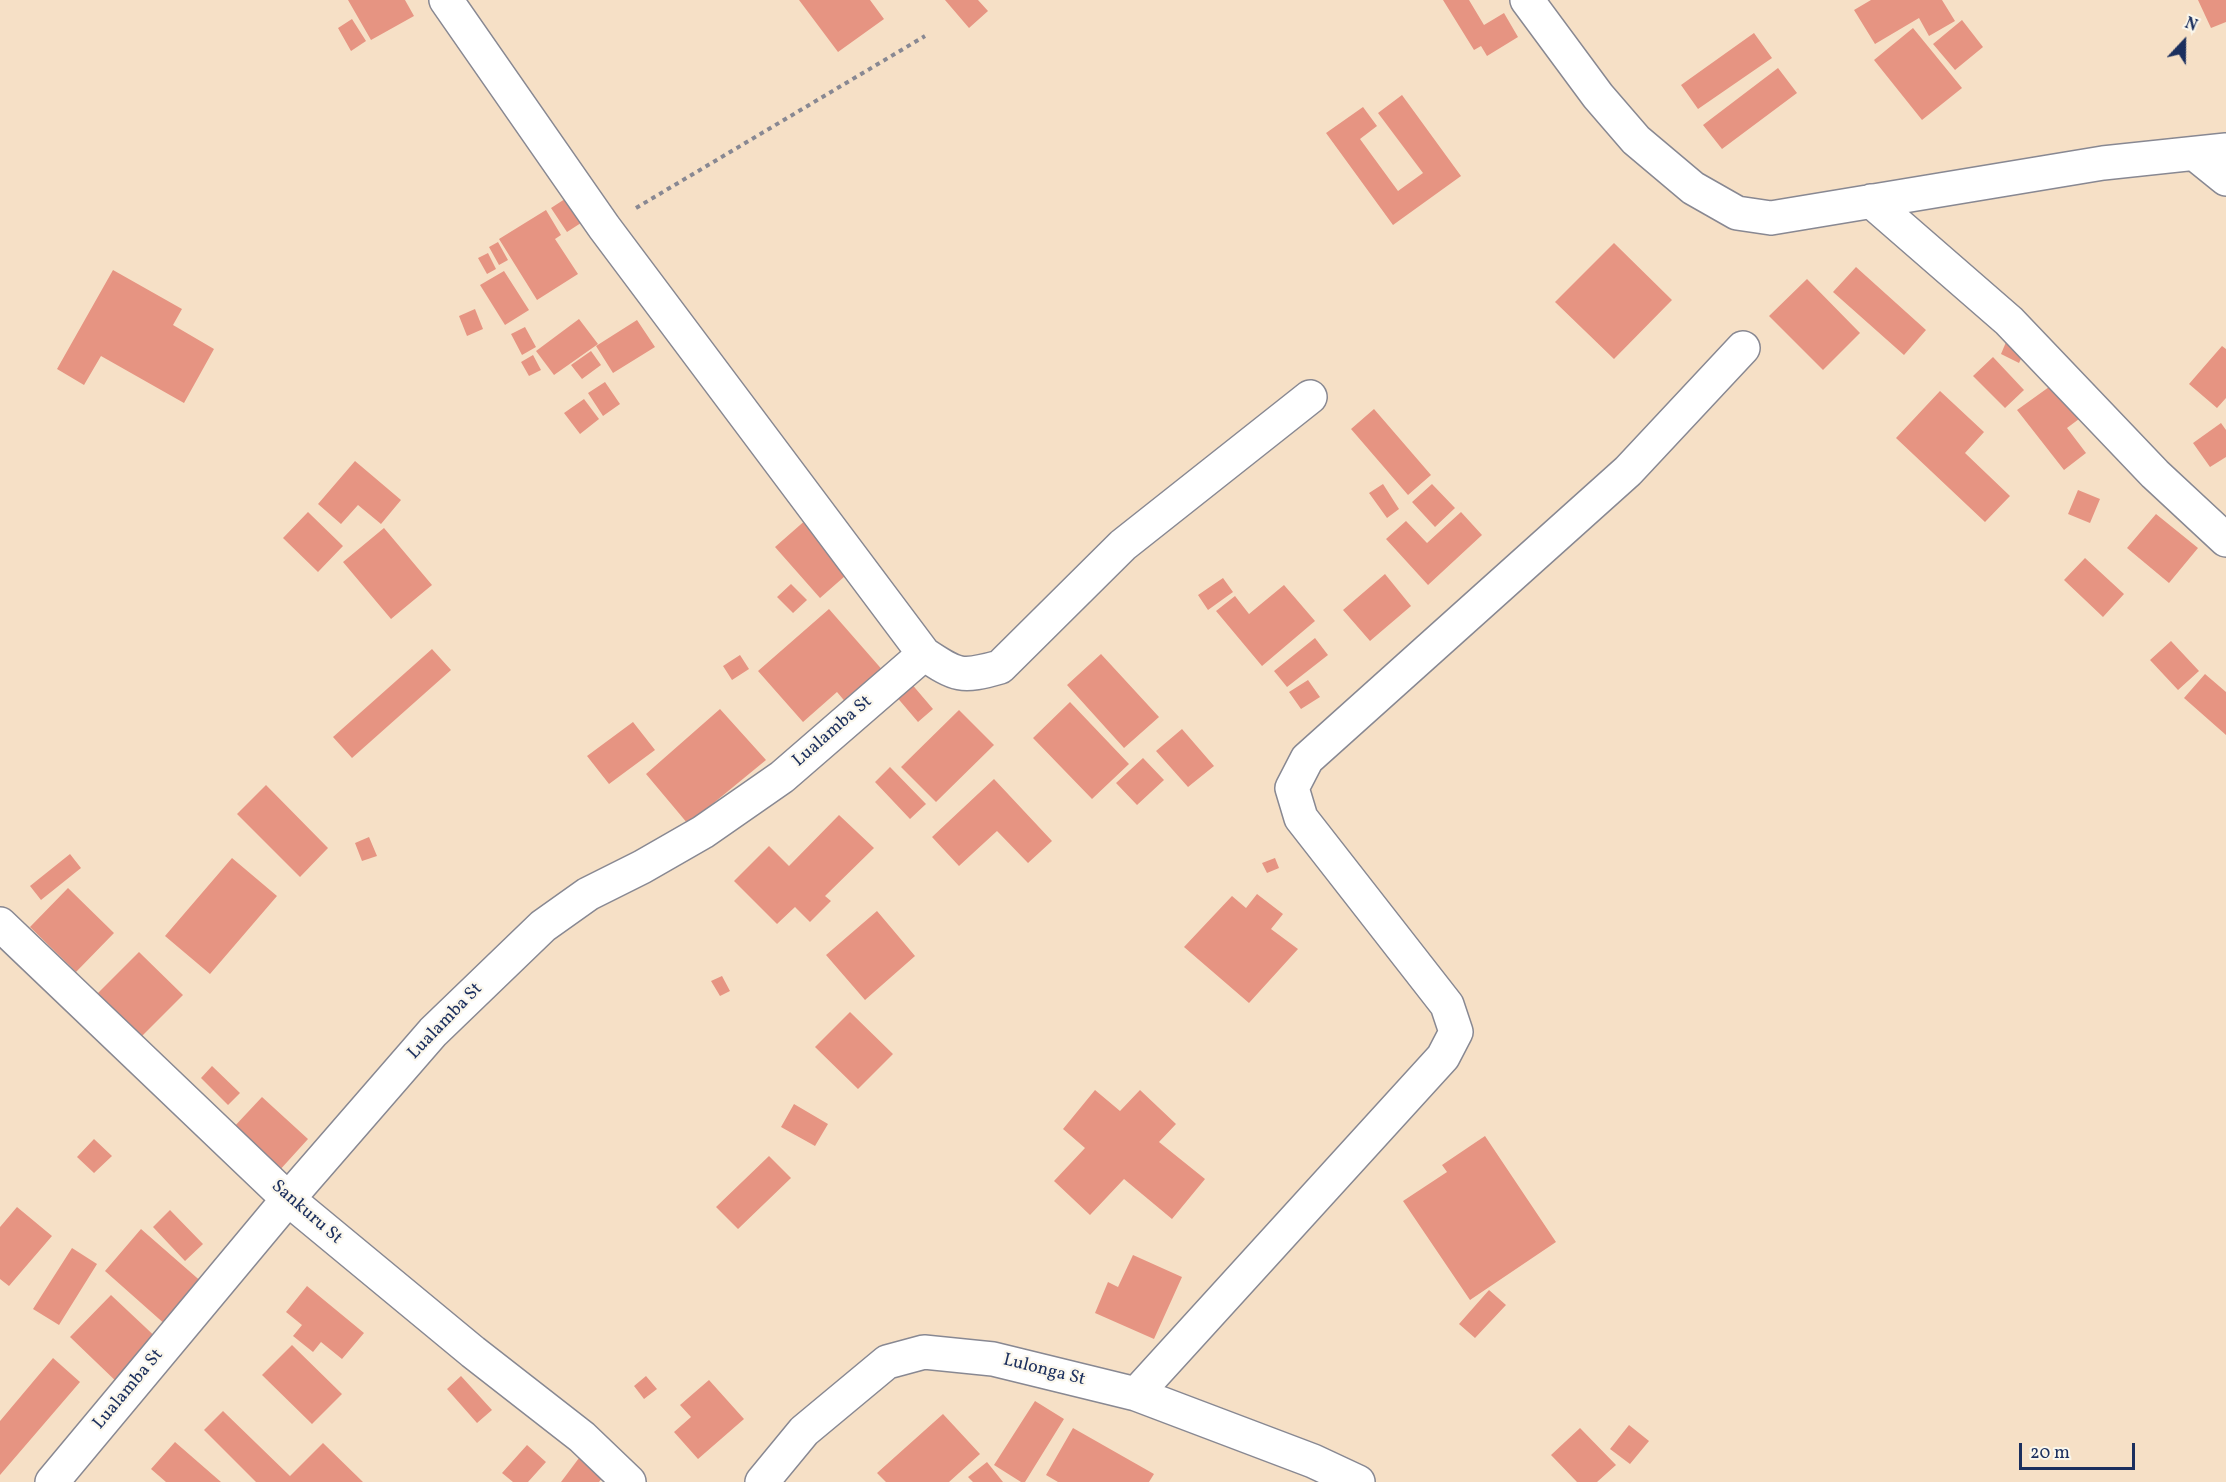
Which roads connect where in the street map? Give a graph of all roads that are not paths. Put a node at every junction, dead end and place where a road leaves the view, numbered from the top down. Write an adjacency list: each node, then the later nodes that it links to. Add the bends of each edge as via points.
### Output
1 (447, 0): 9 (street, via 604,227)
2 (1527, 0): 5 (street, via 1636,140 1693,188 1737,213 1771,218)
3 (2211, 152): 4 (street); 5 (street, via 2103,163)
4 (2226, 179)
5 (1871, 201): 8 (street, via 2008,321 2155,474)
6 (1743, 348): 12 (street, via 1628,471 1307,759 1292,788 1301,818 1447,1005 1456,1032 1443,1057)
7 (1310, 397): 9 (street, via 1123,545 1000,667 972,675 951,672)
8 (2226, 540)
9 (924, 654): 11 (street, Lualamba St, via 782,777 703,832 588,894 543,926 433,1032)
10 (0, 924): 11 (street, Sankuru St)
11 (288, 1199): 13 (street, Lualamba St); 14 (street, Sankuru St, via 582,1437)
12 (1136, 1394): 15 (street, Lulonga St, via 993,1359 924,1352 887,1362 804,1431); 16 (street, Lulonga St)
13 (52, 1482)
14 (629, 1482)
15 (762, 1482)
16 (1358, 1482)

